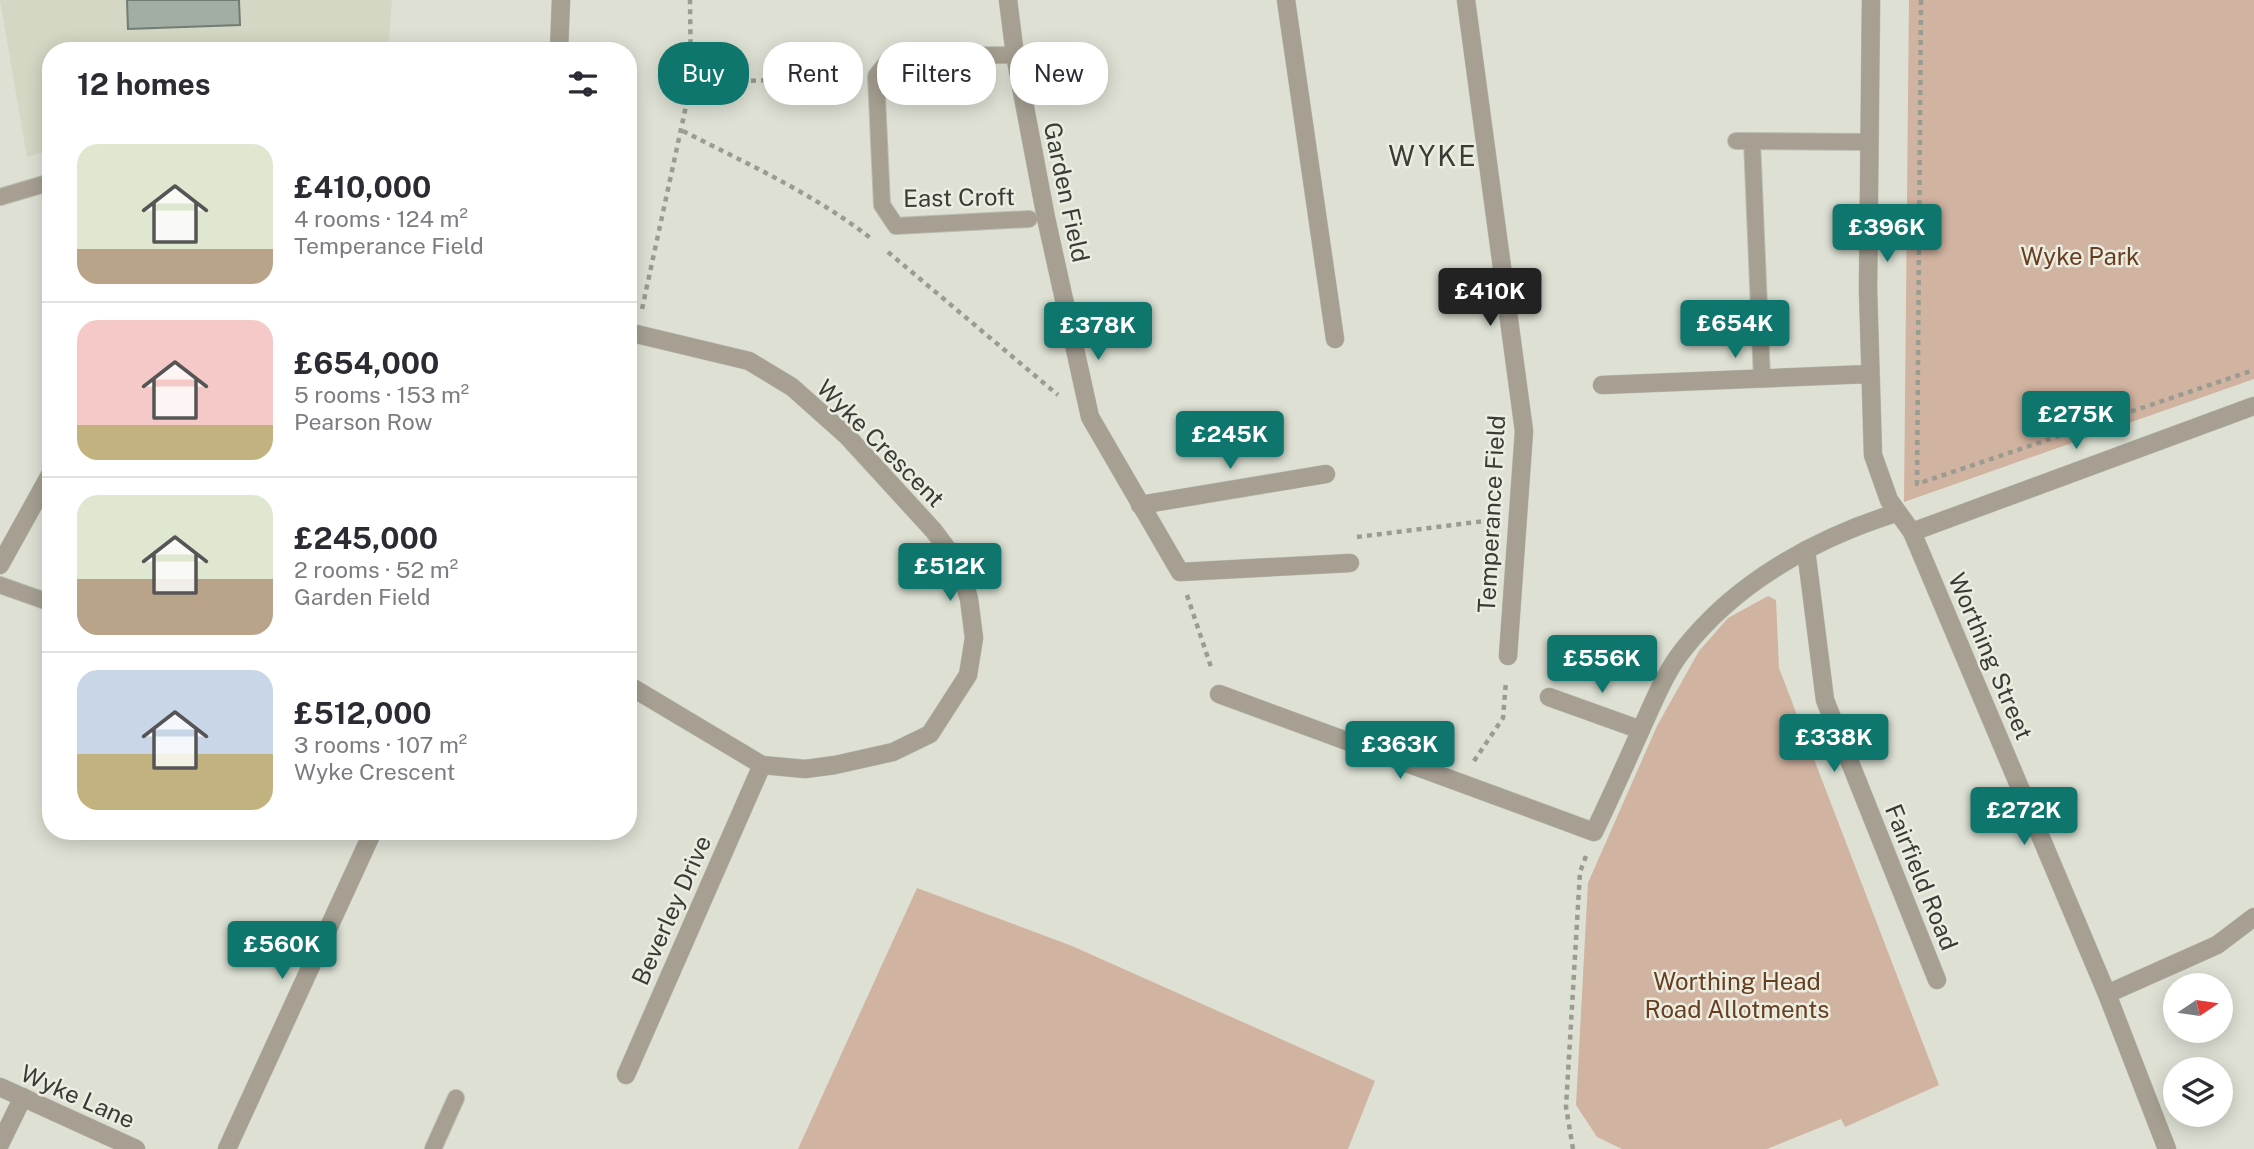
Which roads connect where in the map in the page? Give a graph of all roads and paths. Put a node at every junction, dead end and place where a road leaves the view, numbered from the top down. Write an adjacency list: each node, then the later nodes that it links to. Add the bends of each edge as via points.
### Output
1 (561, 0): 8 (street)
2 (690, 0): 9 (path)
3 (1009, 0): 10 (street, Garden Field)
4 (1286, 0): 23 (street)
5 (1466, 0): 34 (street, Temperance Field, via 1524,431)
6 (1871, 0): 17 (street, Worthing Street)
7 (1922, 0): 24 (path, via 1917,484)
8 (559, 42)
9 (691, 42)
10 (1014, 42)
11 (1010, 55): 12 (lane, via 892,56)
12 (876, 76): 13 (path); 20 (lane, East Croft, via 882,205 896,226)
13 (749, 81)
14 (687, 105): 16 (path)
15 (1025, 105): 29 (street, Garden Field)
16 (683, 131): 21 (path); 29 (path, via 854,225)
17 (1870, 142): 25 (street, Worthing Street); 26 (lane, via 1744,141)
18 (42, 185): 19 (lane)
19 (0, 197)
20 (1029, 219)
21 (637, 313)
22 (637, 334): 47 (street, Wyke Crescent, via 749,361 792,387 847,436 933,531 959,565 969,598 974,638 968,674 930,734 893,752 835,765 805,769)
23 (1335, 339)
24 (2254, 370)
25 (1869, 374): 26 (street); 33 (street, Worthing Street, via 1873,455)
26 (1762, 379): 27 (street)
27 (1602, 385)
28 (2254, 406): 35 (street)
29 (1093, 422): 32 (street, Garden Field)
30 (1326, 474): 32 (street)
31 (42, 489): 38 (street)
32 (1140, 505): 39 (street, Garden Field)
33 (1896, 513): 35 (street, Worthing Street); 36 (street, via 1853,526)
34 (1518, 517): 37 (path, via 1357,536); 42 (street, Temperance Field)
35 (1912, 532): 53 (street, Worthing Street)
36 (1805, 550): 46 (street, via 1724,608 1682,650); 52 (street, Fairfield Road, via 1825,700)
37 (1350, 564): 39 (street)
38 (0, 565)
39 (1180, 572): 44 (path)
40 (0, 585): 41 (lane)
41 (42, 600)
42 (1508, 656): 48 (path, via 1503,718)
43 (637, 690): 47 (street, Wyke Crescent)
44 (1219, 694): 48 (street)
45 (1549, 697): 46 (street)
46 (1641, 730): 49 (street)
47 (762, 765): 54 (street, Beverley Drive)
48 (1459, 783): 49 (street)
49 (1594, 832): 62 (path, via 1580,872 1566,1107)
50 (369, 840): 60 (street)
51 (2254, 917): 53 (street, via 2217,945)
52 (1937, 980)
53 (2107, 993): 63 (street, Worthing Street)
54 (626, 1075)
55 (0, 1087): 56 (street, Wyke Lane)
56 (23, 1097): 58 (street); 59 (street, Wyke Lane)
57 (456, 1098): 61 (lane)
58 (0, 1144)
59 (136, 1149)
60 (227, 1149)
61 (433, 1149)
62 (1573, 1149)
63 (2167, 1149)

